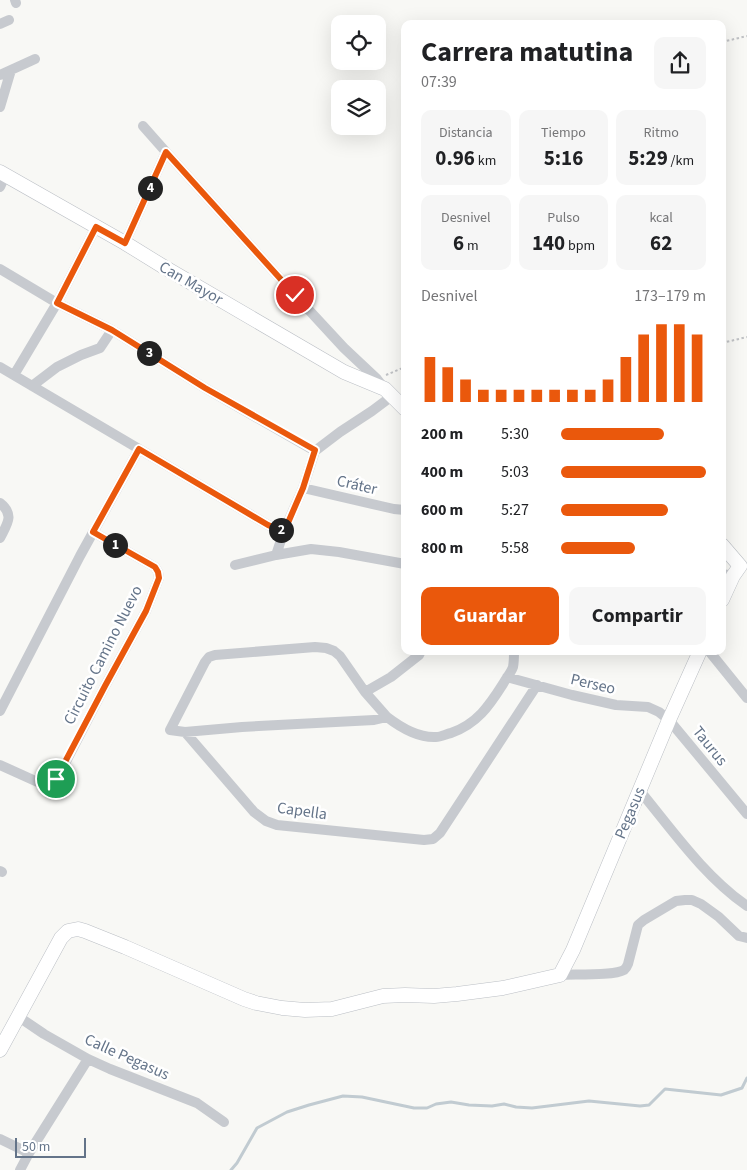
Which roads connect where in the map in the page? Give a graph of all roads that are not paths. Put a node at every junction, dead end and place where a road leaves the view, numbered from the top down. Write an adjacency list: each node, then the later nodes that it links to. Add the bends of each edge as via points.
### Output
1 (35, 59): 2 (street)
2 (11, 70): 3 (street); 4 (street)
3 (0, 75)
4 (0, 107)
5 (144, 126): 6 (street)
6 (166, 152): 9 (street); 16 (street, via 344,348)
7 (2, 178): 8 (street, Can Mayor)
8 (96, 227): 9 (street, Can Mayor); 11 (street)
9 (125, 243): 16 (street, Can Mayor, via 344,372)
10 (0, 269): 11 (street)
11 (57, 303): 12 (street); 14 (street)
12 (112, 330): 15 (street, via 100,348 57,367); 19 (street, via 205,388)
13 (0, 367): 14 (street)
14 (14, 375): 15 (street)
15 (32, 386): 18 (street)
16 (385, 388): 17 (street); 19 (street, via 372,411)
17 (401, 405)
18 (139, 449): 23 (street); 24 (street)
19 (315, 450): 20 (street)
20 (303, 488): 22 (street, Cráter); 24 (street)
21 (3, 506): 25 (street, via 9,515)
22 (401, 510)
23 (93, 532): 40 (street); 44 (street, Circuito Camino Nuevo, via 155,567 159,578 146,611 56,779 42,784)
24 (284, 532): 27 (street)
25 (0, 538)
26 (726, 553): 30 (street)
27 (276, 555): 28 (street, via 311,549); 29 (street)
28 (401, 563)
29 (235, 565)
30 (736, 573): 31 (street)
31 (726, 592)
32 (418, 655): 38 (street)
33 (514, 655): 36 (street, via 512,669)
34 (698, 655): 42 (street, Pegasus)
35 (711, 655): 39 (street)
36 (507, 677): 37 (street, Perseo); 41 (street, via 482,714 463,729 438,737 425,737)
37 (537, 685): 42 (street, Perseo, via 616,705 648,707); 43 (street, Capella, via 440,834 433,839 277,825 266,821 254,812)
38 (366, 692): 41 (street); 43 (street, Capella, via 340,656 326,648 215,655 205,662 170,730)
39 (747, 698)
40 (0, 711)
41 (387, 717): 43 (street)
42 (669, 720): 45 (street, Pegasus); 46 (street, Taurus)
43 (185, 732)
44 (0, 765)
45 (640, 791): 47 (street, via 704,869); 49 (street, Pegasus)
46 (747, 814)
47 (747, 906)
48 (747, 938): 49 (street, via 739,936 701,904 692,900 676,901 638,925 625,970)
49 (560, 975): 50 (street, via 457,994 383,996 332,1009 282,1008 256,1004 78,929 68,931 61,938)
50 (19, 1017): 51 (street); 52 (street, Calle Pegasus)
51 (0, 1050)
52 (88, 1059): 53 (street, Calle Pegasus, via 196,1103); 55 (street)
53 (224, 1122)
54 (0, 1139): 55 (street)
55 (29, 1153): 56 (street)
56 (20, 1170)

